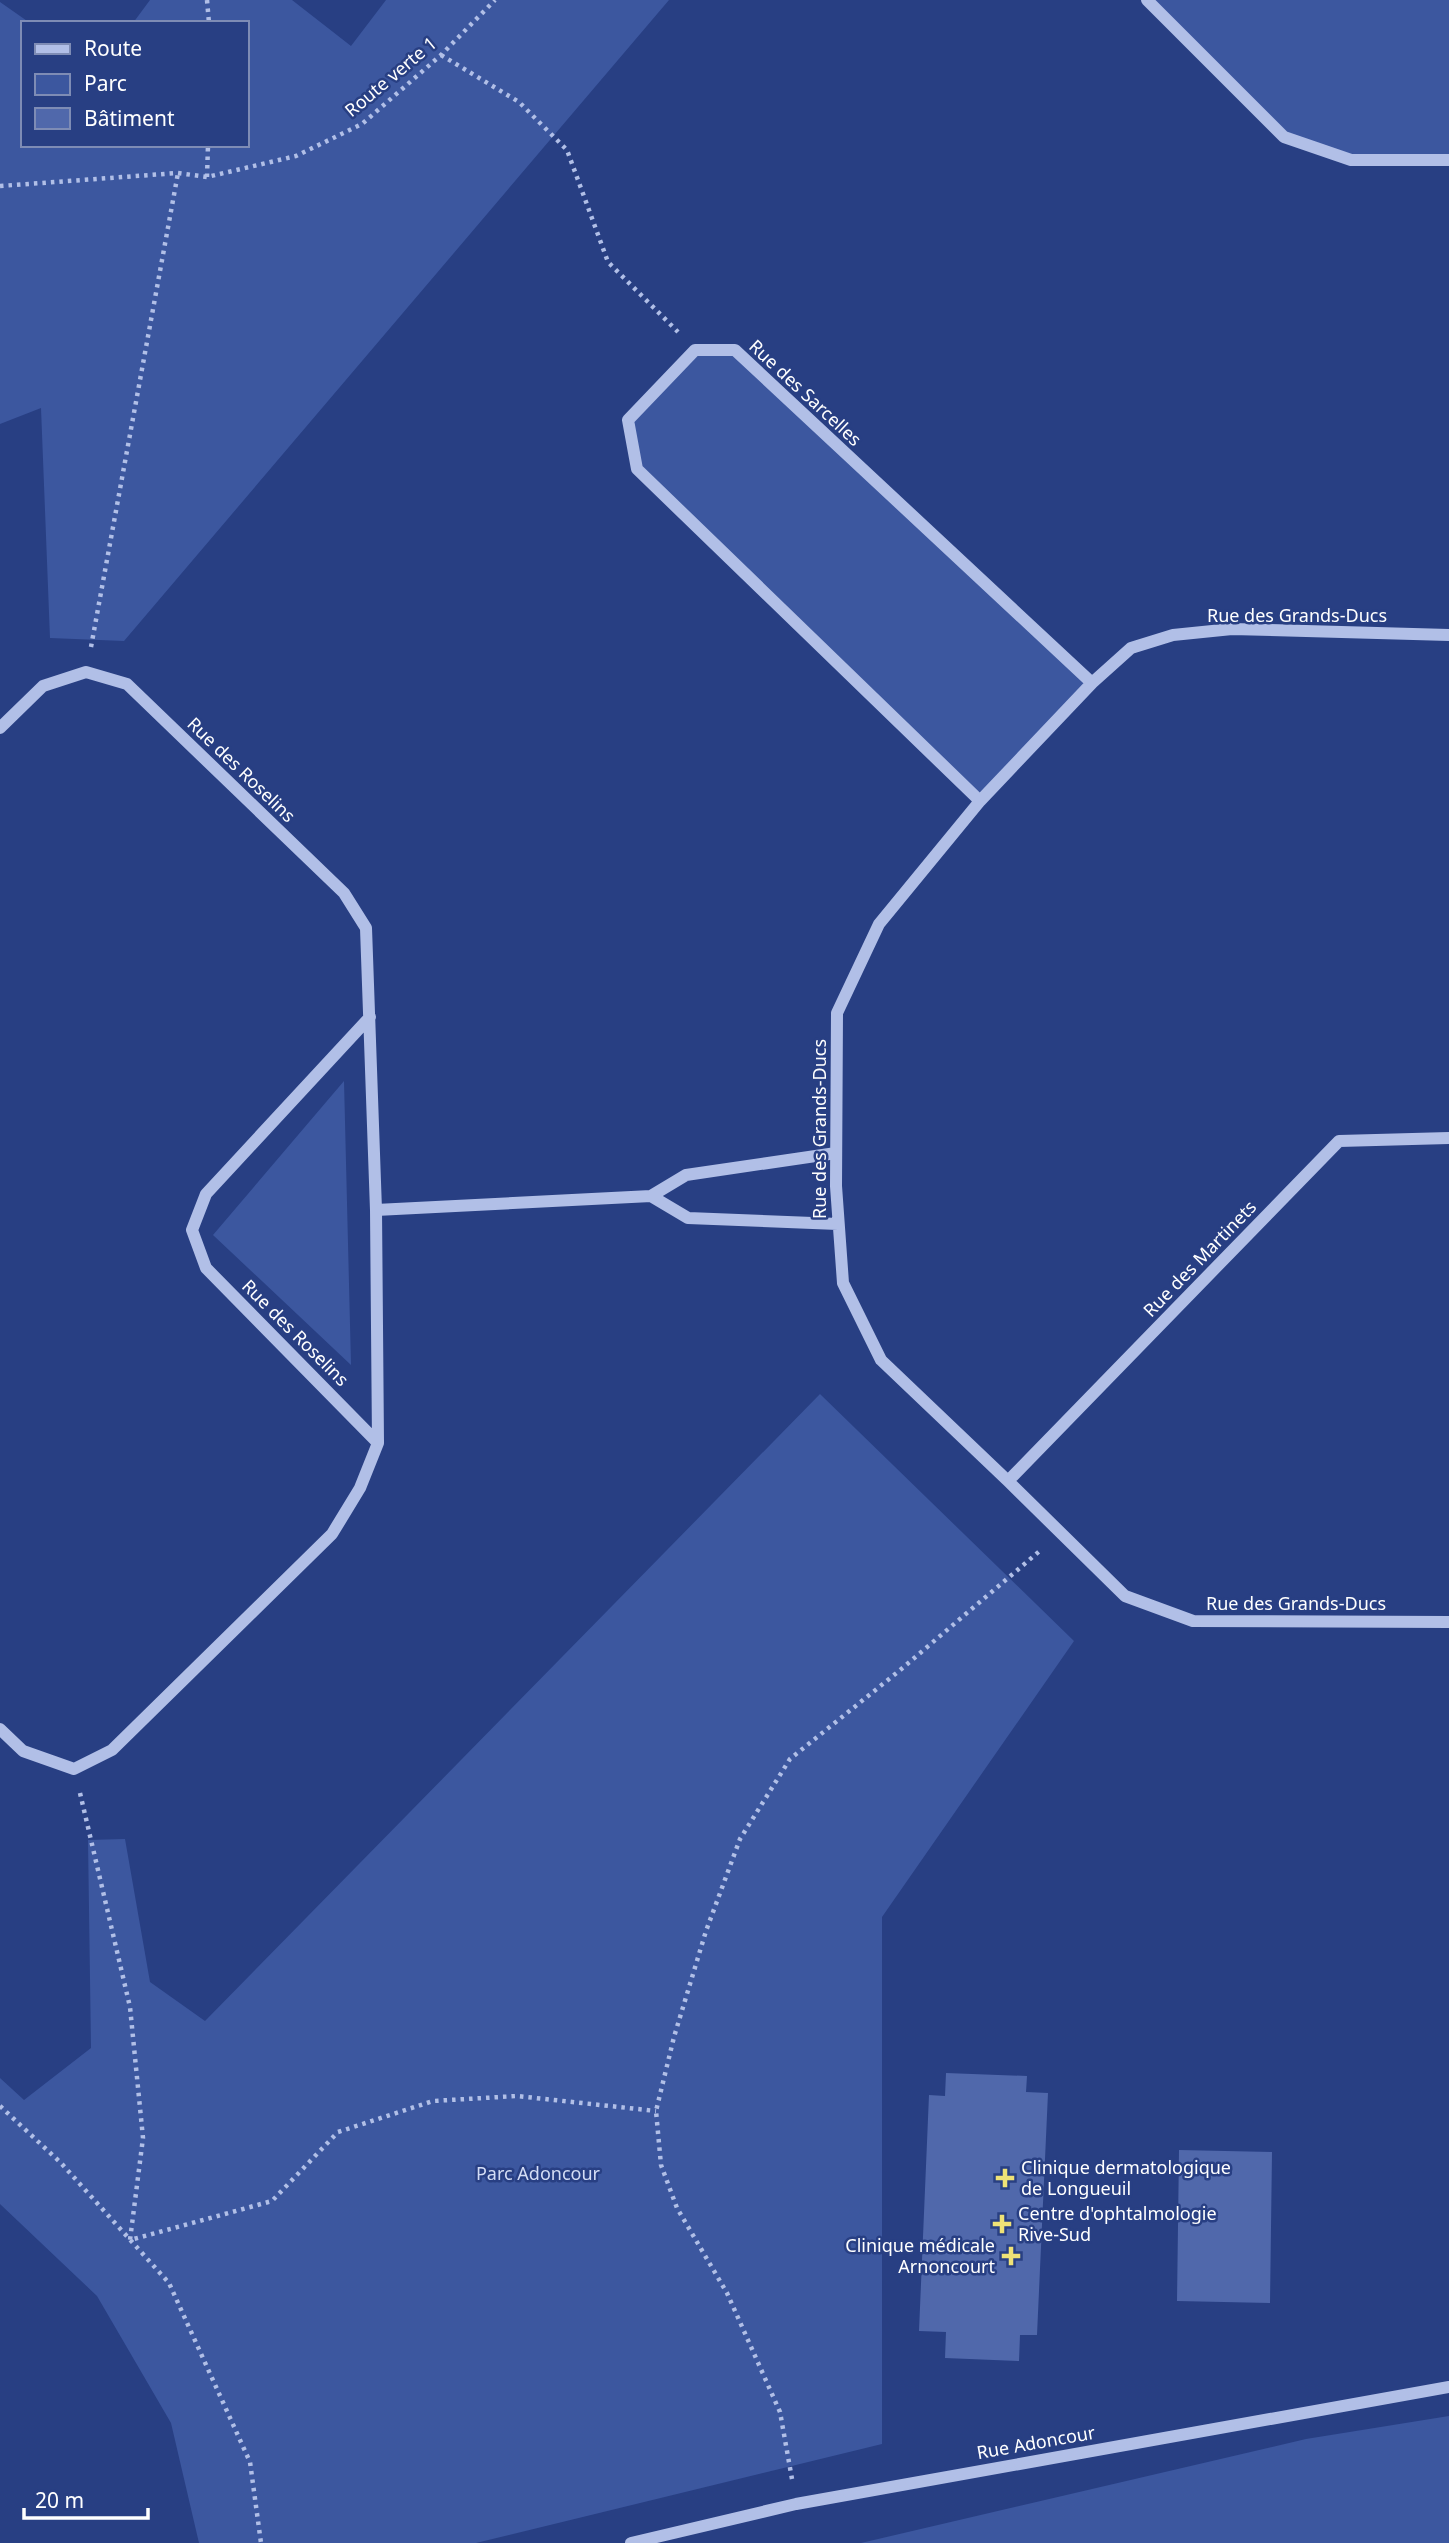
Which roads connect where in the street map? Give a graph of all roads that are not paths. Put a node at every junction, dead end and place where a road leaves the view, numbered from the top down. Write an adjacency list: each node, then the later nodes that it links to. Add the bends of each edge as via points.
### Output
1 (1147, 0): 2 (street, via 1284,137 1351,160)
2 (1449, 160)
3 (1449, 635): 4 (street, Rue des Grands-Ducs, via 1232,629 1173,635 1130,648)
4 (1092, 683): 6 (street, Rue des Grands-Ducs); 6 (street, Rue des Sarcelles, via 735,350 695,350 628,420 637,469)
5 (0, 728): 7 (street, Rue des Roselins, via 43,686 86,671 127,684 344,893 366,928)
6 (980, 801): 9 (street, Rue des Grands-Ducs, via 879,924 837,1013)
7 (370, 1017): 11 (street, Rue des Roselins); 13 (street, Rue des Roselins, via 206,1194 192,1230 206,1268)
8 (1449, 1138): 14 (street, Rue des Martinets, via 1339,1141)
9 (836, 1153): 10 (street, via 686,1175); 12 (street, Rue des Grands-Ducs)
10 (651, 1196): 11 (street); 12 (street, via 688,1219)
11 (376, 1210): 13 (street, Rue des Roselins)
12 (838, 1224): 14 (street, Rue des Grands-Ducs, via 843,1283 881,1360)
13 (378, 1443): 16 (street, Rue des Roselins, via 360,1488 332,1534 112,1749 74,1769 23,1751)
14 (1009, 1481): 15 (street, Rue des Grands-Ducs, via 1125,1596 1193,1621)
15 (1449, 1622)
16 (0, 1729)
17 (1449, 2387): 18 (street, Rue Adoncour, via 796,2504)
18 (631, 2543)

